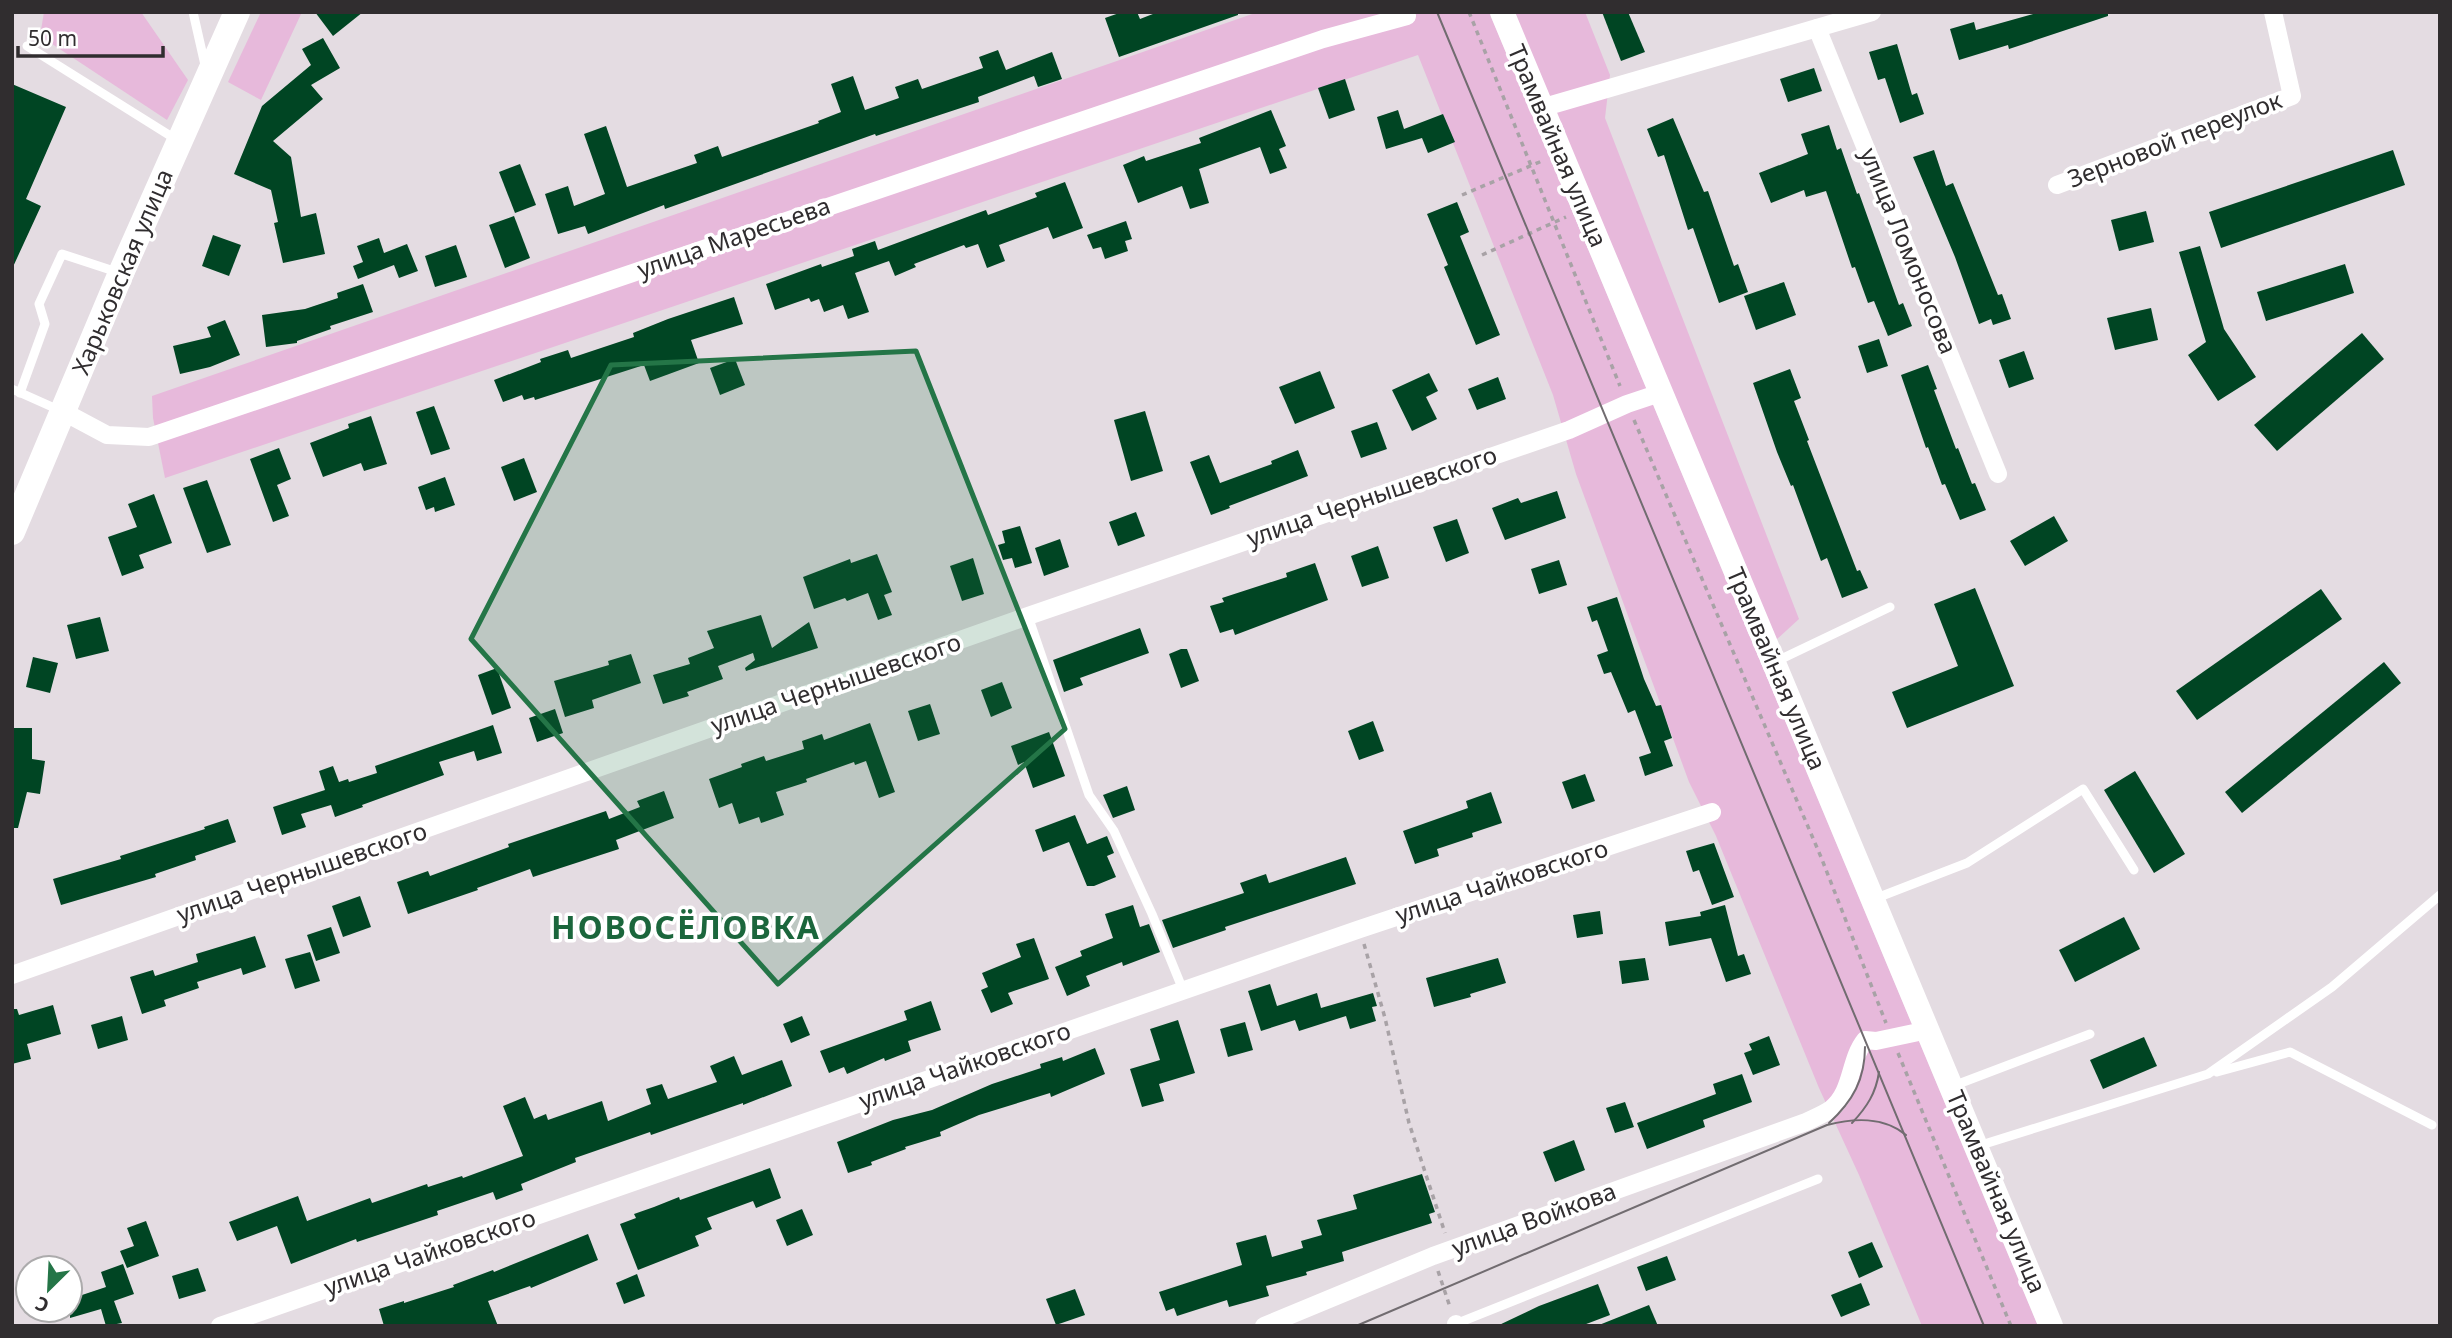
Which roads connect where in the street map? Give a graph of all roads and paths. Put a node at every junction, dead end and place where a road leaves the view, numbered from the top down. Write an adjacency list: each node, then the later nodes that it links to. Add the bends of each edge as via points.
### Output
1 (192, 12): 10 (lane)
2 (237, 12): 10 (main road, Харьковская улица)
3 (1468, 12): 14 (path)
4 (1502, 12): 11 (main road, Трамвайная улица)
5 (1872, 12): 8 (street)
6 (2273, 12): 15 (street, Зерновой переулок, via 2291,96)
7 (1406, 16): 24 (street, улица Маресьева, via 1323,38 149,437 107,435)
8 (1817, 28): 11 (street); 25 (street, улица Ломоносова)
9 (27, 46): 12 (lane)
10 (208, 75): 12 (main road, Харьковская улица)
11 (1541, 108): 13 (main road, Трамвайная улица)
12 (178, 141): 20 (main road, Харьковская улица)
13 (1560, 153): 14 (path); 17 (main road, Трамвайная улица)
14 (1531, 165): 16 (path); 18 (path)
15 (2057, 185)
16 (1462, 195)
17 (1583, 209): 18 (path); 22 (main road, Трамвайная улица)
18 (1555, 222): 19 (path); 23 (path)
19 (1482, 255)
20 (121, 273): 21 (lane, via 62,254 39,304 45,324); 24 (main road, Харьковская улица)
21 (16, 391): 24 (lane)
22 (1660, 393): 23 (street, улица Чернышевского); 29 (main road, Трамвайная улица)
23 (1628, 404): 28 (street, улица Чернышевского, via 1569,429); 39 (path, via 1821,857)
24 (64, 412): 26 (main road, Харьковская улица)
25 (1998, 474)
26 (12, 532)
27 (1890, 607): 29 (lane)
28 (1028, 616): 35 (street, улица Чернышевского); 36 (lane, via 1089,795 1114,831)
29 (1773, 662): 33 (main road, Трамвайная улица)
30 (1712, 812): 34 (street, улица Чайковского)
31 (2134, 870): 33 (lane, via 2083,789 1967,863)
32 (2440, 895): 40 (lane, via 2332,987)
33 (1872, 900): 37 (main road, Трамвайная улица)
34 (1360, 929): 36 (street, улица Чайковского); 45 (path, via 1409,1123)
35 (12, 975)
36 (1183, 990): 48 (street, улица Чайковского)
37 (1928, 1030): 39 (street); 41 (main road, Трамвайная улица)
38 (2090, 1034): 41 (lane)
39 (1892, 1038): 45 (street, улица Войкова, via 1866,1040 1857,1051 1848,1086 1832,1108 1806,1122); 50 (path)
40 (2208, 1074): 42 (lane, via 2290,1052); 43 (lane)
41 (1952, 1087): 43 (main road, Трамвайная улица)
42 (2432, 1125)
43 (1977, 1146): 51 (main road, Трамвайная улица)
44 (1818, 1178): 47 (lane)
45 (1450, 1250): 46 (street, улица Войкова)
46 (1433, 1256): 47 (path); 49 (street, улица Войкова)
47 (1454, 1325)
48 (220, 1326)
49 (1264, 1326)
50 (2011, 1326)
51 (2051, 1326)

